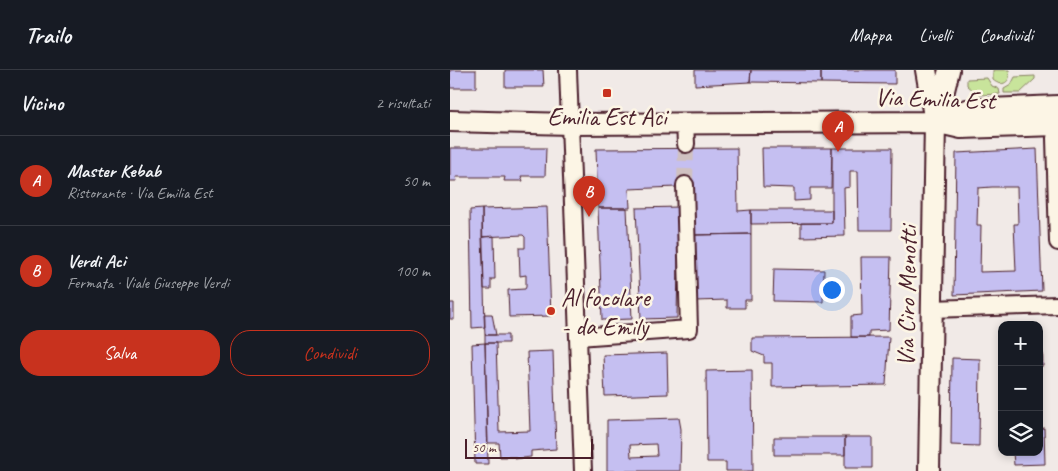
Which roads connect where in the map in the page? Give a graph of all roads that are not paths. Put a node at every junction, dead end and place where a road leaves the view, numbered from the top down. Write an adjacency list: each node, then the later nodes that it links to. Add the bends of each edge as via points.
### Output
1 (568, 70): 8 (street)
2 (926, 70): 6 (street)
3 (950, 70): 6 (street)
4 (1058, 106): 6 (street, via 967,110)
5 (450, 121): 8 (street, Via Emilia Est)
6 (935, 122): 7 (street, Via Emilia Est); 9 (street, Via Emilia Est, via 961,128); 14 (street, Via Ciro Menotti)
7 (685, 123): 8 (street, Via Emilia Est); 10 (street)
8 (570, 124): 15 (street)
9 (1056, 131): 12 (street)
10 (686, 144)
11 (685, 186): 15 (street, via 688,330)
12 (1058, 242)
13 (1058, 305): 14 (street)
14 (931, 309): 17 (street, Via Ciro Menotti)
15 (578, 337): 16 (street)
16 (583, 471)
17 (929, 471)

